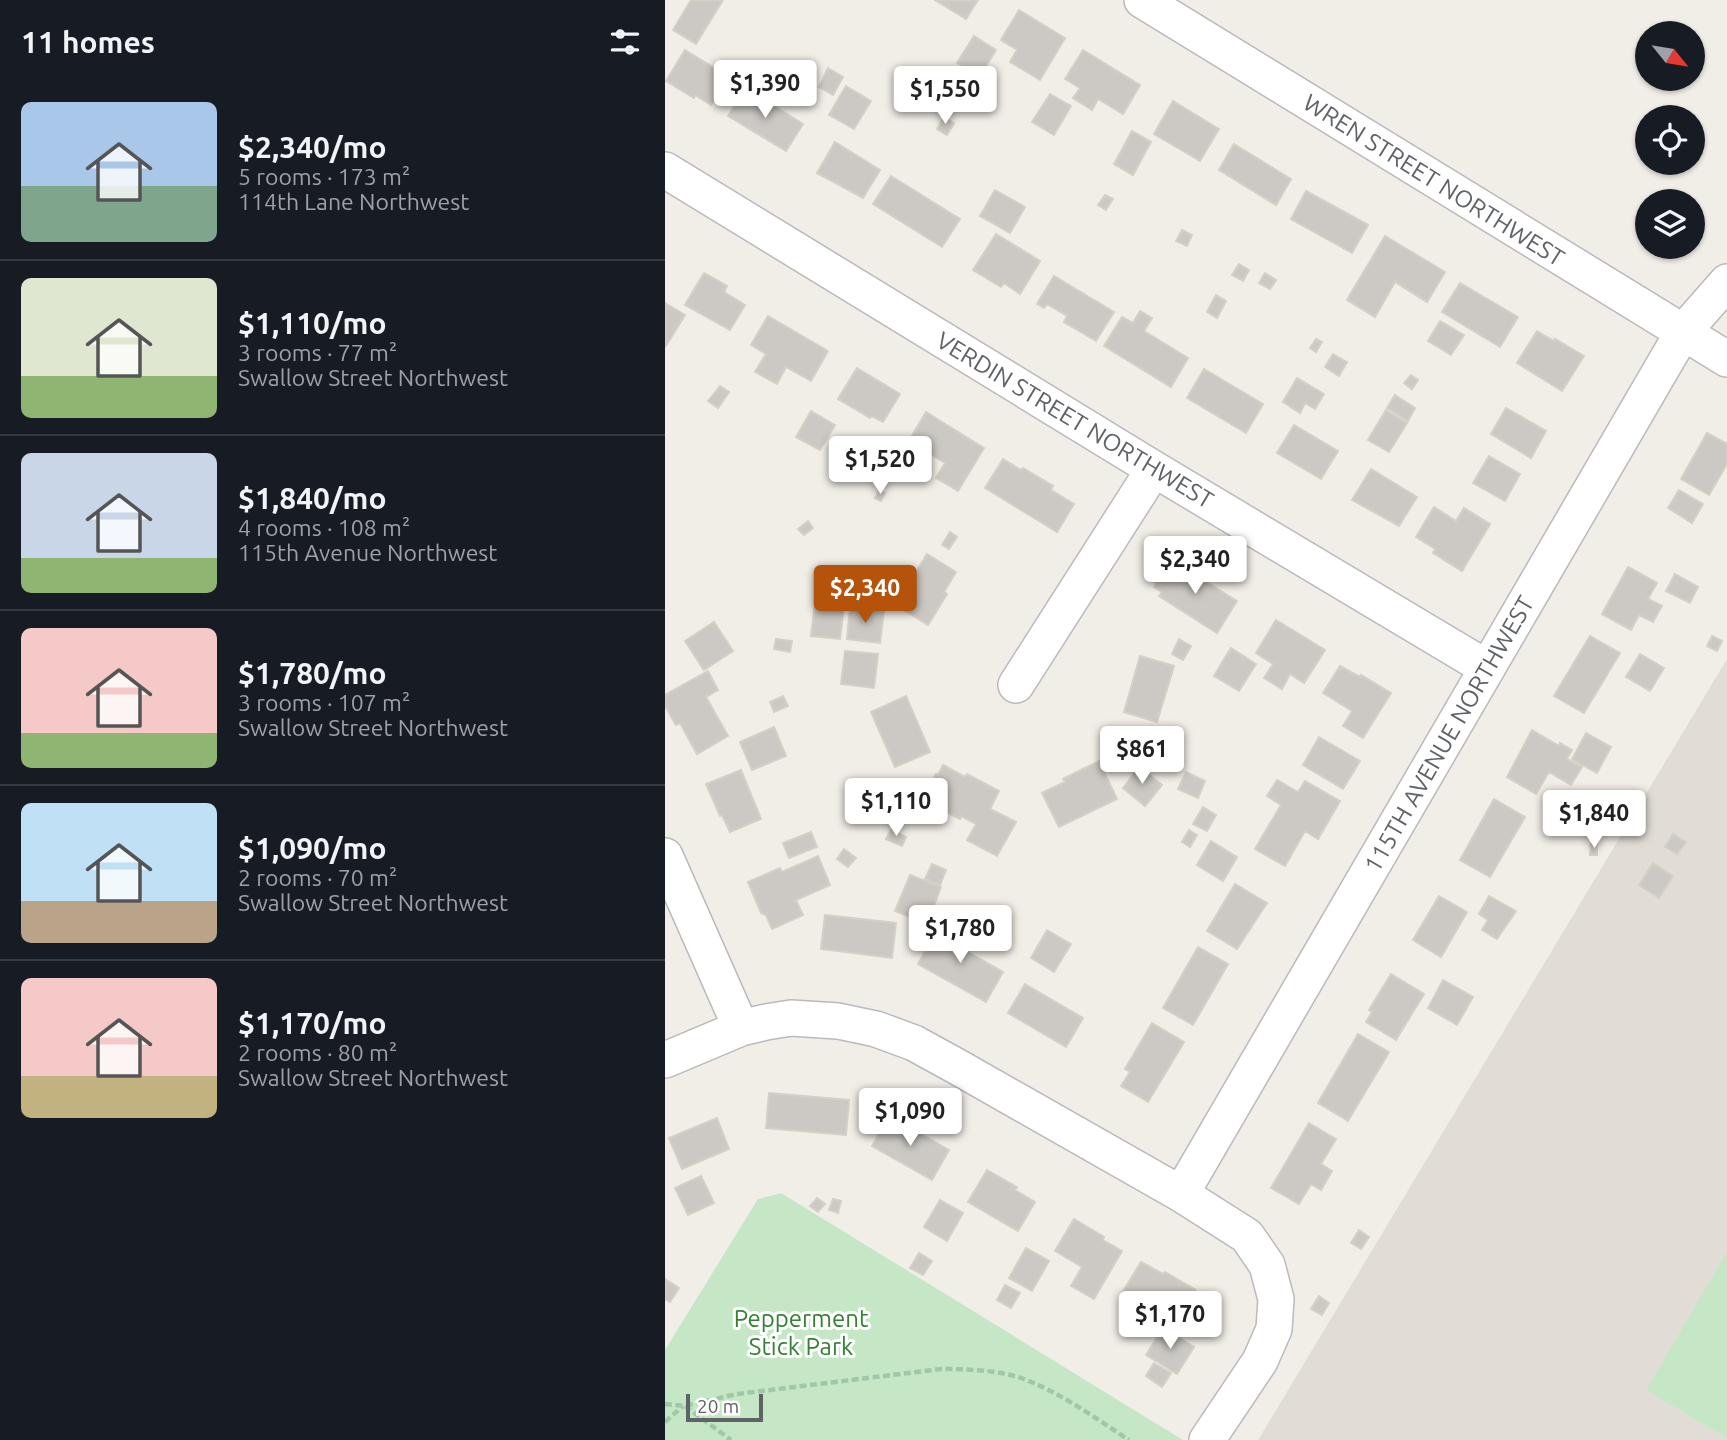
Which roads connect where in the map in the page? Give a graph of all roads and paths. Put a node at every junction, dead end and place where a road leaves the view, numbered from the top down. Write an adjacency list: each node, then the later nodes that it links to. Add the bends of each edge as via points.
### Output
1 (1142, 0): 4 (street, WREN STREET NORTHWEST)
2 (665, 170): 6 (street, VERDIN STREET NORTHWEST)
3 (1727, 282): 4 (street, 115TH AVENUE NORTHWEST)
4 (1683, 332): 5 (street, WREN STREET NORTHWEST); 7 (street, 115TH AVENUE NORTHWEST)
5 (1727, 359)
6 (1154, 469): 7 (street, VERDIN STREET NORTHWEST); 8 (street)
7 (1487, 668): 12 (street, 115TH AVENUE NORTHWEST)
8 (1016, 685)
9 (665, 856): 10 (street)
10 (741, 1028): 11 (street); 12 (street, via 791,1018 838,1021 914,1043)
11 (665, 1060)
12 (1181, 1195): 18 (street, via 1247,1236 1267,1265 1276,1298 1274,1329 1260,1361)
13 (665, 1404): 14 (path)
14 (684, 1406): 15 (path); 16 (path); 17 (path, via 737,1394 967,1369 1021,1378 1065,1399)
15 (665, 1422)
16 (731, 1440)
17 (1129, 1440)
18 (1207, 1440)

